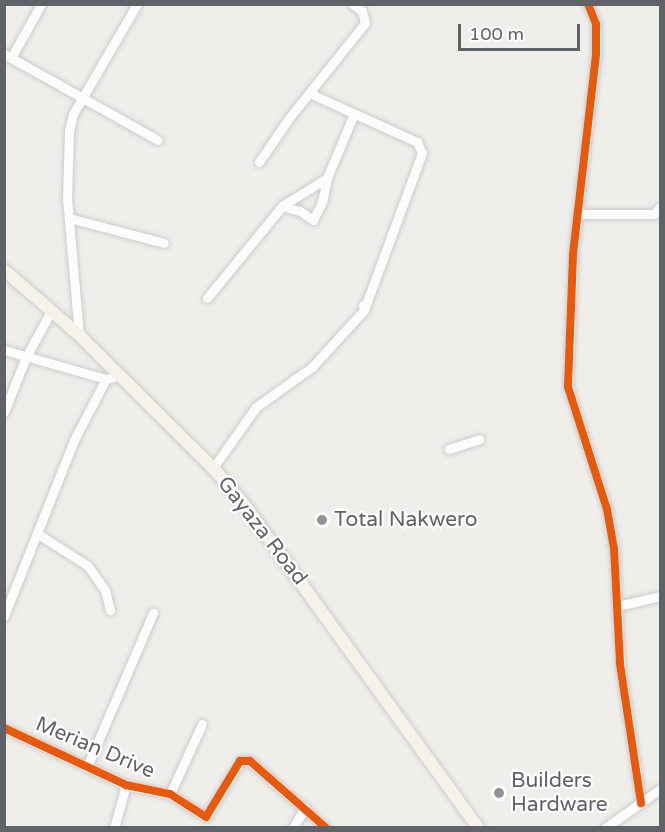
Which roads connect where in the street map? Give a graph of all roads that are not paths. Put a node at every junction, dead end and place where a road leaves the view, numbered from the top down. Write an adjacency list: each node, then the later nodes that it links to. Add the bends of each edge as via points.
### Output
1 (41, 4): 5 (street)
2 (137, 4): 7 (street)
3 (352, 4): 6 (street, via 362,12 365,23)
4 (588, 4): 14 (street, via 596,24 596,55 582,149)
5 (8, 56): 7 (street)
6 (309, 93): 8 (street); 10 (street)
7 (84, 97): 9 (street); 15 (street, via 74,114 66,156)
8 (353, 116): 11 (street); 27 (street, via 417,142 422,153 364,308 312,367 256,407)
9 (158, 140)
10 (260, 162)
11 (327, 178): 12 (street); 12 (street, via 313,220)
12 (282, 206): 18 (street)
13 (660, 207): 14 (street, via 654,214)
14 (579, 214): 30 (street, via 568,387 609,518)
15 (69, 218): 16 (street); 20 (street)
16 (164, 243)
17 (4, 270): 19 (main road, Gayaza Road)
18 (207, 298)
19 (51, 311): 20 (main road, Gayaza Road); 22 (street)
20 (79, 335): 23 (main road, Gayaza Road)
21 (4, 350): 22 (street)
22 (26, 357): 23 (street); 24 (street)
23 (112, 377): 27 (main road, Gayaza Road); 28 (street, via 75,438)
24 (4, 412)
25 (479, 439): 26 (street)
26 (449, 449)
27 (213, 468): 47 (main road, Gayaza Road, via 261,525)
28 (38, 534): 31 (street, via 88,566 105,590); 33 (street)
29 (660, 596): 30 (street)
30 (618, 606): 40 (street, via 620,664)
31 (110, 610)
32 (153, 613): 36 (street)
33 (4, 616)
34 (202, 724): 39 (street)
35 (4, 728): 36 (street, Merian Drive)
36 (87, 767): 37 (street, Merian Drive)
37 (126, 785): 39 (street, Merian Drive); 43 (street)
38 (660, 789): 40 (street)
39 (171, 794): 42 (street, Merian Drive)
40 (640, 803): 48 (street)
41 (305, 807): 42 (street, via 245,760 240,761); 45 (street); 46 (street)
42 (206, 817): 44 (street)
43 (114, 828)
44 (201, 828)
45 (293, 828)
46 (326, 828)
47 (478, 828)
48 (605, 828)

